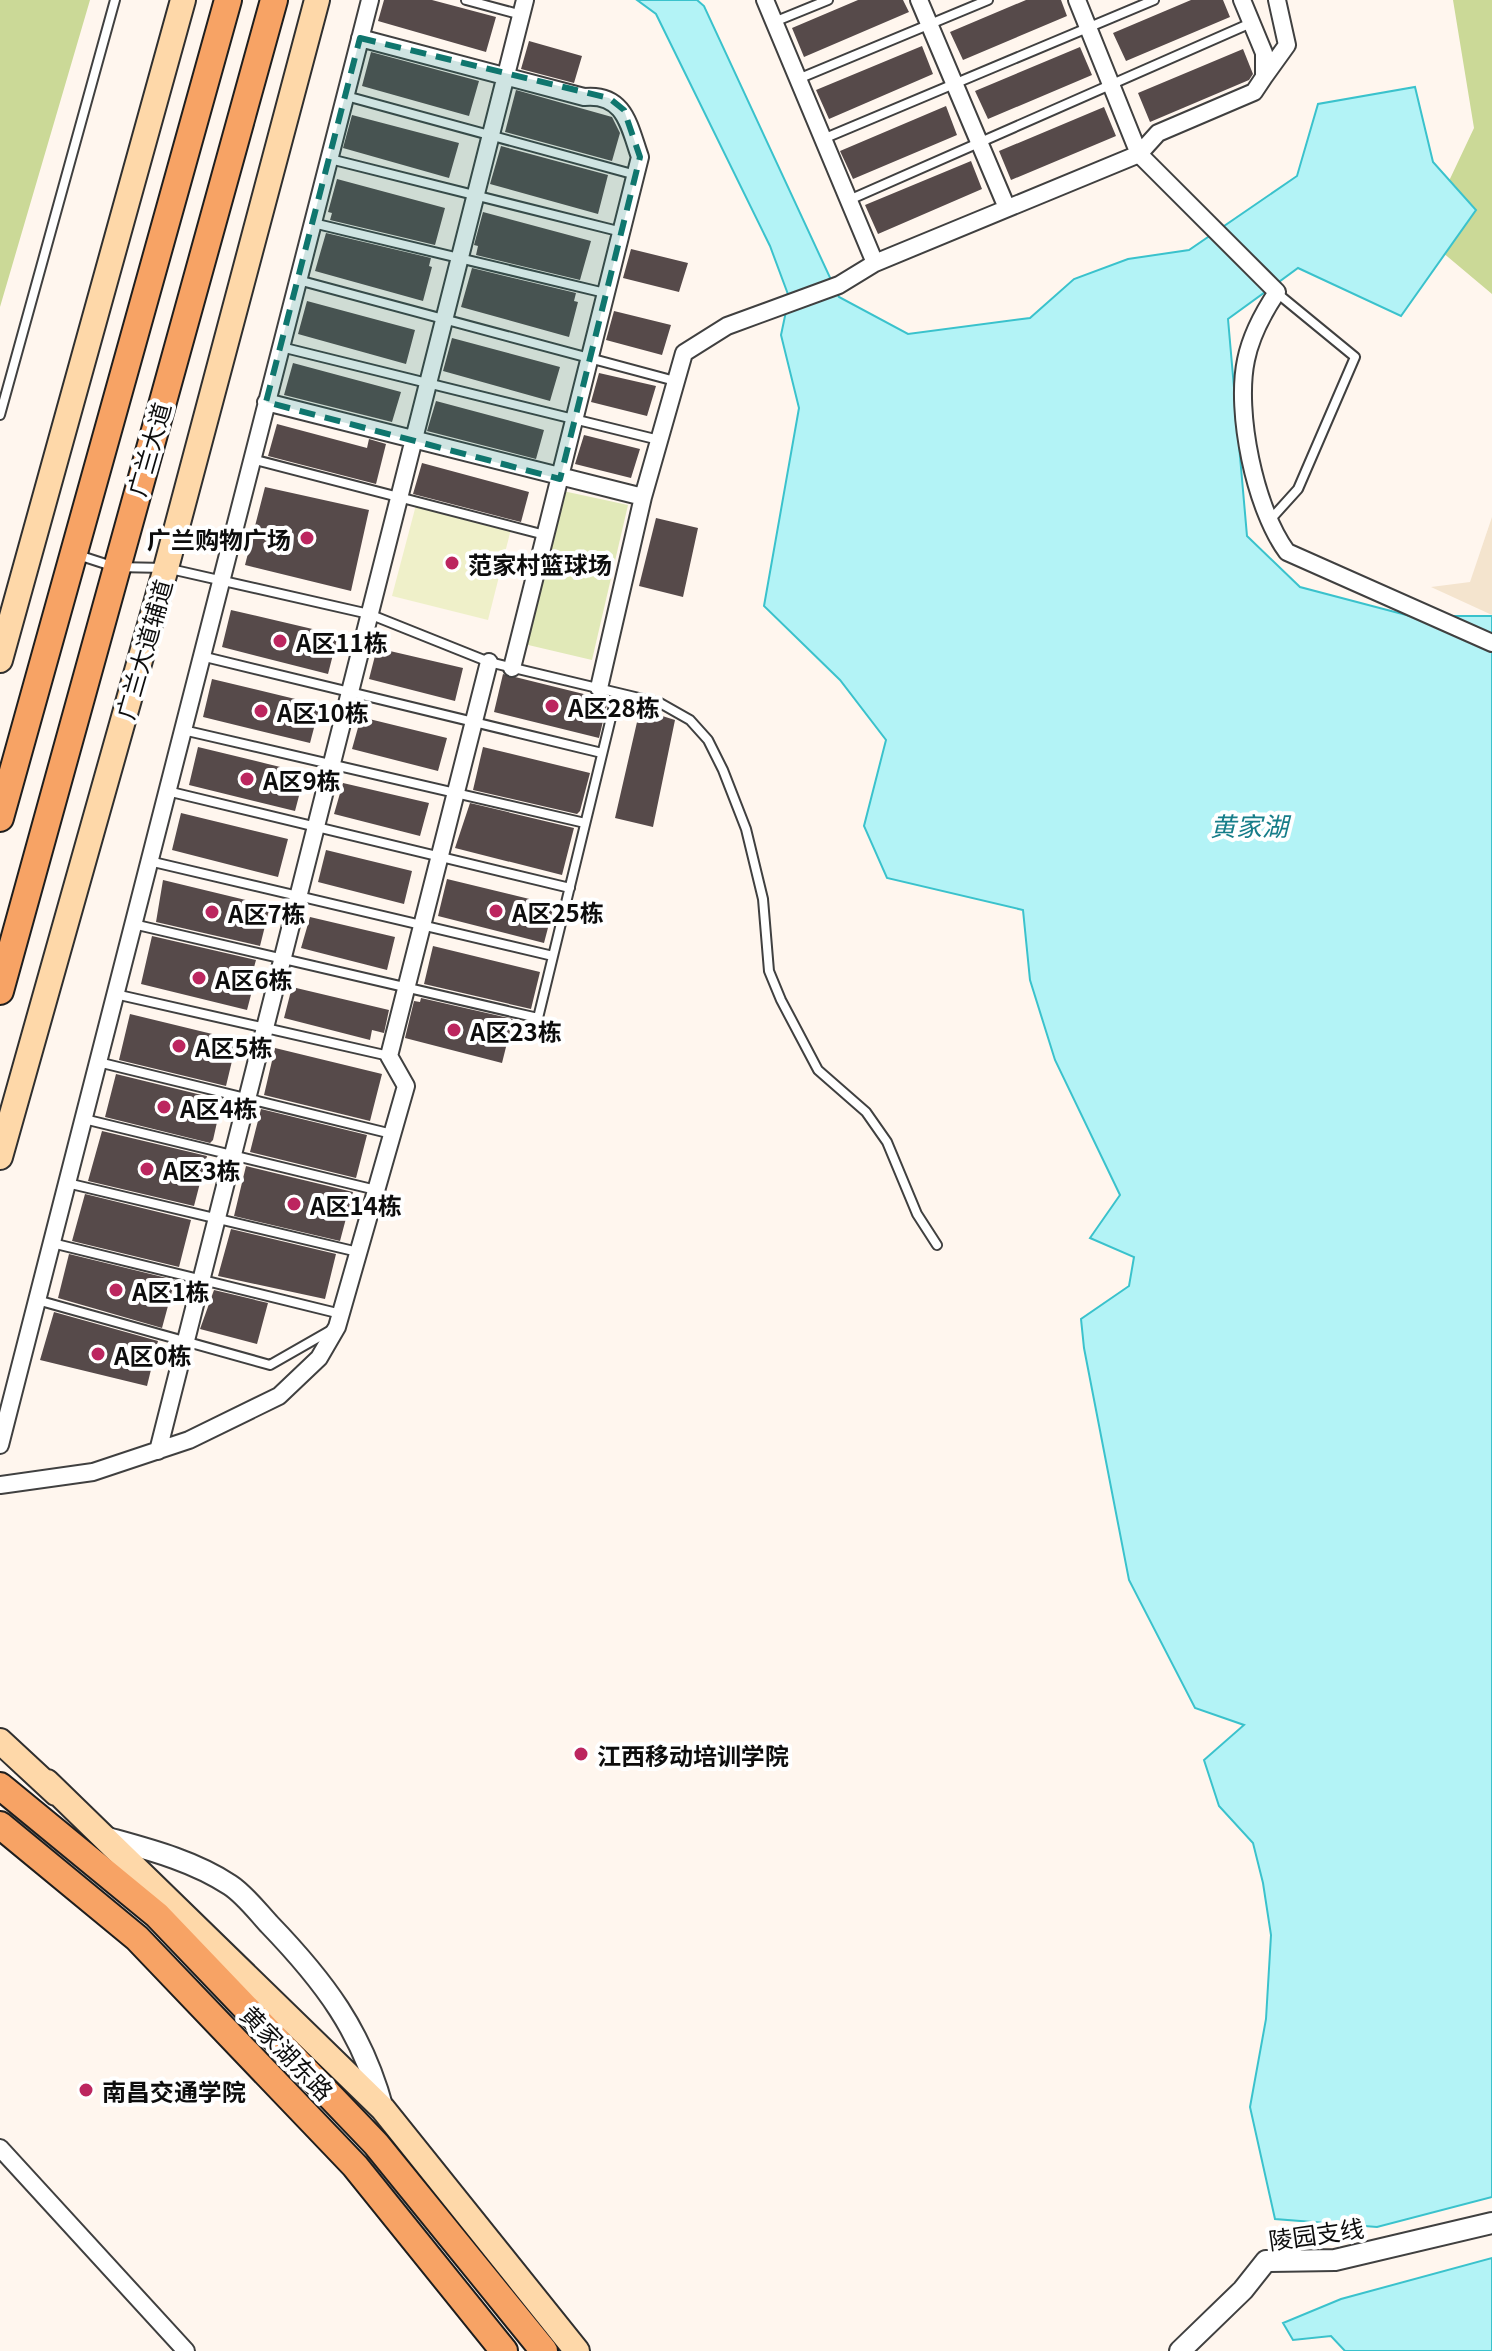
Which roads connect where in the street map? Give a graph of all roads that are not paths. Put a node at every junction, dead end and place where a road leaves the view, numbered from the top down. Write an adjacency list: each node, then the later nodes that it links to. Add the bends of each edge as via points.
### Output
1 (115, 0): 50 (lane)
2 (183, 0): 67 (main road)
3 (228, 0): 60 (main road, 广兰大道)
4 (274, 0): 61 (main road, 广兰大道)
5 (317, 0): 62 (main road, 广兰大道辅道)
6 (370, 0): 21 (street)
7 (466, 0): 16 (lane)
8 (765, 0): 17 (street)
9 (828, 0): 17 (lane)
10 (919, 0): 19 (street)
11 (988, 0): 19 (lane)
12 (1077, 0): 20 (street)
13 (1154, 0): 20 (lane)
14 (1242, 0): 18 (street)
15 (1277, 0): 23 (street, via 1287,45)
16 (524, 8): 22 (street)
17 (774, 22): 24 (street)
18 (1252, 23): 23 (street, via 1264,53); 26 (lane)
19 (930, 24): 24 (lane); 25 (street)
20 (1088, 28): 25 (lane); 26 (street)
21 (360, 38): 22 (street); 27 (street)
22 (506, 75): 28 (street); 33 (street, via 584,97 609,98 624,110 640,157)
23 (1264, 77): 31 (street, via 1254,92 1158,133)
24 (798, 79): 29 (street)
25 (955, 84): 29 (lane); 30 (street)
26 (1111, 84): 30 (lane); 31 (street)
27 (346, 96): 28 (lane); 32 (street)
28 (491, 134): 33 (lane); 34 (street)
29 (823, 139): 35 (street)
30 (979, 142): 35 (lane); 36 (street)
31 (1139, 154): 36 (street); 42 (street)
32 (329, 158): 34 (lane); 37 (street)
33 (636, 175): 38 (street)
34 (475, 196): 38 (lane); 39 (street)
35 (849, 200): 40 (street)
36 (1007, 208): 40 (street)
37 (313, 223): 39 (lane); 41 (street)
38 (622, 232): 43 (street)
39 (460, 257): 43 (lane); 44 (street)
40 (875, 263): 47 (street, via 839,285 727,326 684,353)
41 (298, 280): 44 (lane); 45 (street)
42 (1277, 292): 58 (street, via 1258,321 1243,392); 58 (lane, via 1355,357 1298,489)
43 (606, 293): 46 (street)
44 (444, 319): 46 (lane); 48 (street)
45 (280, 347): 48 (lane); 49 (street)
46 (590, 358): 47 (lane); 51 (street)
47 (676, 381): 52 (street)
48 (428, 382): 51 (lane); 53 (street)
49 (266, 402): 53 (street); 54 (street)
50 (0, 415)
51 (575, 419): 52 (lane); 55 (street)
52 (659, 440): 57 (street)
53 (413, 441): 55 (street); 56 (street)
54 (251, 458): 56 (lane); 63 (street)
55 (560, 479): 57 (street); 59 (street)
56 (399, 497): 59 (lane); 64 (street)
57 (643, 497): 70 (street)
58 (1269, 521): 65 (street, via 1287,552)
59 (546, 535): 69 (street)
60 (73, 554): 61 (lane); 79 (main road, 广兰大道)
61 (115, 567): 62 (lane); 91 (main road, 广兰大道)
62 (166, 568): 63 (lane); 100 (main road, 广兰大道辅道)
63 (220, 580): 64 (lane); 66 (street)
64 (369, 614): 68 (lane); 71 (street)
65 (1492, 643)
66 (200, 656): 71 (lane); 74 (street)
67 (0, 660)
68 (489, 662): 69 (lane); 73 (street)
69 (512, 668): 70 (lane)
70 (599, 688): 72 (lane)
71 (349, 692): 73 (lane); 76 (street)
72 (617, 693): 75 (lane); 105 (lane, via 660,703 690,720 708,740 757,865 769,971 781,1000 818,1070 866,1112 887,1142 917,1214)
73 (474, 722): 75 (lane); 78 (street)
74 (182, 730): 76 (lane); 77 (street)
75 (602, 753): 80 (lane)
76 (331, 764): 78 (lane); 81 (street)
77 (166, 791): 81 (lane); 83 (street)
78 (456, 793): 80 (lane); 82 (street)
79 (0, 818)
80 (585, 823): 84 (lane)
81 (315, 827): 82 (lane); 85 (street)
82 (440, 856): 84 (lane); 87 (street)
83 (149, 861): 85 (lane); 86 (street)
84 (570, 888): 88 (lane)
85 (298, 896): 87 (lane); 89 (street)
86 (132, 924): 89 (lane); 92 (street)
87 (422, 925): 88 (lane); 90 (street)
88 (553, 956): 90 (lane, via 538,1018)
89 (282, 958): 90 (lane); 93 (street)
90 (407, 987): 94 (street)
91 (0, 991)
92 (115, 994): 93 (lane); 95 (street)
93 (264, 1028): 94 (lane); 96 (street)
94 (389, 1056): 98 (street, via 406,1086)
95 (97, 1062): 96 (lane); 97 (street)
96 (246, 1100): 98 (lane); 99 (street)
97 (83, 1118): 99 (lane); 101 (street)
98 (392, 1134): 102 (street)
99 (232, 1155): 102 (lane); 103 (street)
100 (0, 1157)
101 (66, 1183): 103 (lane); 104 (street)
102 (376, 1190): 106 (street)
103 (216, 1218): 106 (lane); 107 (street)
104 (51, 1243): 107 (lane); 108 (street)
105 (937, 1245)
106 (358, 1252): 109 (street)
107 (201, 1280): 109 (lane); 110 (street)
108 (37, 1300): 110 (lane); 111 (street)
109 (339, 1320): 110 (lane, via 270,1365); 112 (street, via 319,1358 279,1396)
110 (185, 1343): 112 (street)
111 (0, 1445)
112 (158, 1451): 113 (street, via 93,1472)
113 (0, 1485)
114 (0, 1741): 115 (main road)
115 (47, 1782): 118 (main road); 119 (main road)
116 (0, 1786): 119 (main road, 黄家湖东路)
117 (0, 1828): 124 (main road, 黄家湖东路, via 137,1938 355,2166)
118 (104, 1837): 120 (main road); 120 (street, via 163,1853 232,1885 303,1959 342,2011 371,2063)
119 (157, 1915): 125 (main road, 黄家湖东路, via 376,2144)
120 (383, 2109): 126 (main road)
121 (0, 2148): 123 (street)
122 (1492, 2223): 127 (street, 陵园支线, via 1335,2260 1266,2261)
123 (186, 2351)
124 (504, 2351)
125 (544, 2351)
126 (577, 2351)
127 (1180, 2351)

